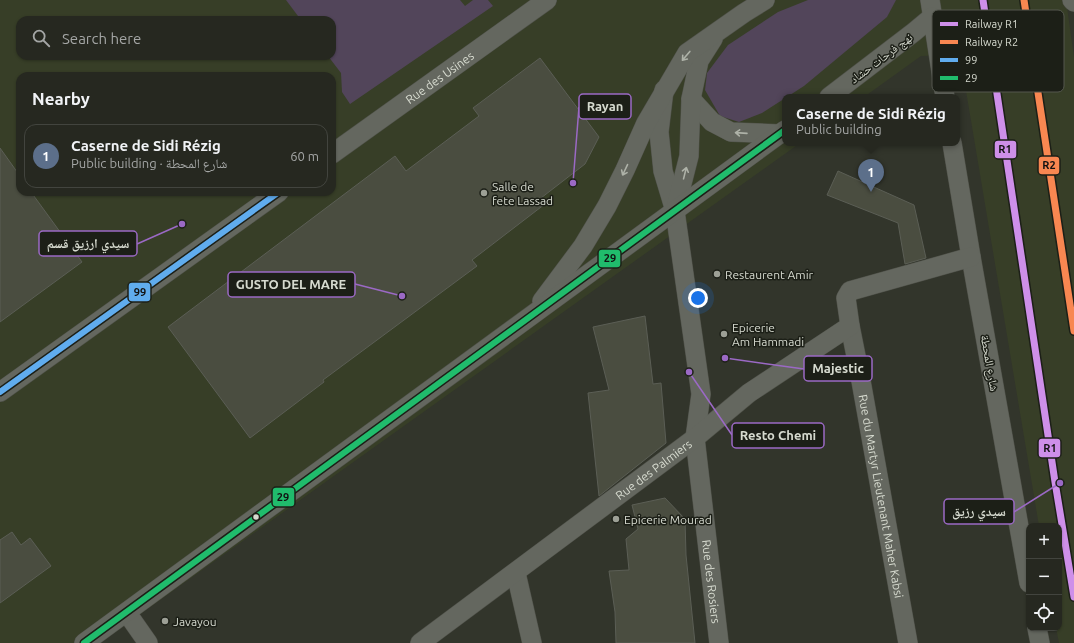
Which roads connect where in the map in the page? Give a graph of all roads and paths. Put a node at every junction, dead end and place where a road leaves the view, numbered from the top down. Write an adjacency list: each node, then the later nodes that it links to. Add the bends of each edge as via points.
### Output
1 (547, 0): 10 (street, Rue des Usines)
2 (765, 0): 4 (street)
3 (931, 8): 6 (street, نهج فرحات حشاد, via 914,32)
4 (717, 33): 5 (street, one-way to 5, via 687,53); 7 (street, via 699,61)
5 (664, 90): 12 (street, via 659,132 662,171); 14 (street, one-way to 14, via 607,206 583,246)
6 (833, 94)
7 (691, 99): 8 (street, one-way to 7, via 731,132 712,122); 12 (street, one-way to 7, via 689,156)
8 (782, 132): 12 (street)
9 (952, 146): 13 (street, شارع المحطة)
10 (336, 151)
11 (273, 196): 16 (street)
12 (675, 211): 14 (street); 17 (street, Rue des Rosiers, via 701,394)
13 (971, 258): 15 (street, via 850,291 846,295); 18 (street, شارع المحطة)
14 (532, 316): 20 (street)
15 (850, 326): 17 (street, Rue des Palmiers, via 749,393); 27 (street, Rue du Martyr Lieutenant Maher Kabsi)
16 (0, 392)
17 (695, 438): 19 (street, Rue des Palmiers); 26 (street, Rue des Rosiers)
18 (1026, 565)
19 (516, 572): 24 (street, Rue des Palmiers); 25 (street)
20 (127, 613): 22 (street); 23 (street)
21 (1038, 631): 28 (street)
22 (84, 643)
23 (148, 643)
24 (420, 643)
25 (532, 643)
26 (719, 643)
27 (908, 643)
28 (1040, 643)

